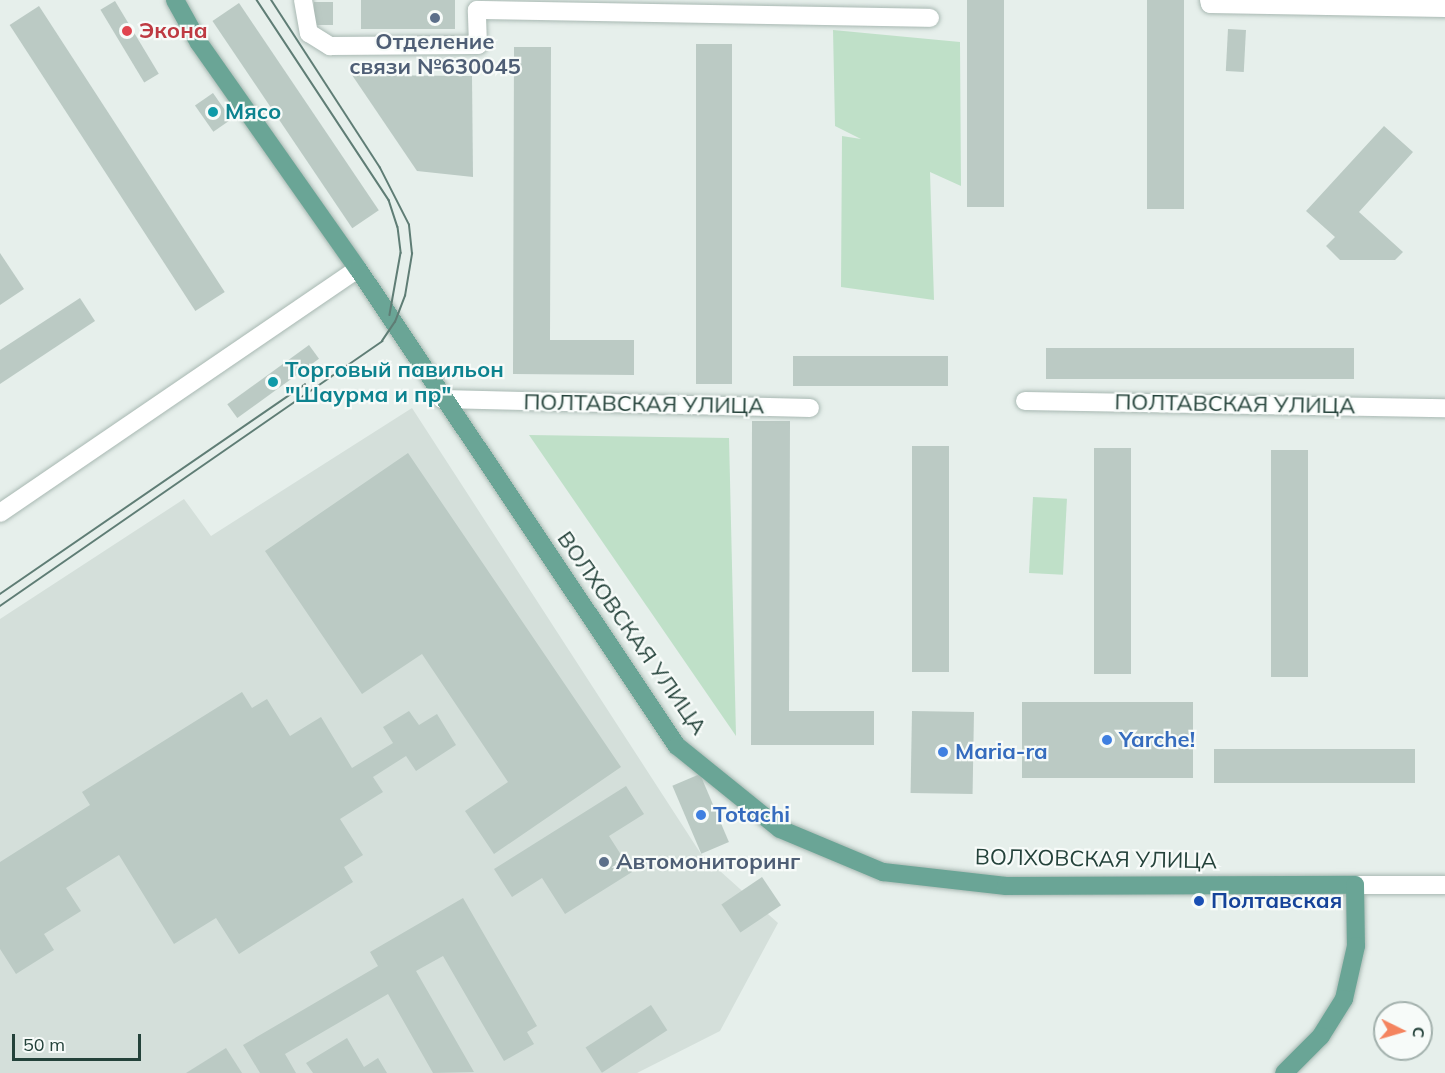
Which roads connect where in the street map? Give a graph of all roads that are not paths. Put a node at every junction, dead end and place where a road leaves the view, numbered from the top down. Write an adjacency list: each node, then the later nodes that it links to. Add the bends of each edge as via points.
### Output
1 (175, 0): 6 (main road, ВОЛХОВСКАЯ УЛИЦА, via 199,43)
2 (303, 0): 5 (street, via 309,33 330,46 478,45 477,10)
3 (1209, 0): 4 (street, via 1210,4)
4 (1445, 8)
5 (930, 18)
6 (358, 269): 7 (main road, ВОЛХОВСКАЯ УЛИЦА); 11 (street)
7 (442, 399): 9 (street, ПОЛТАВСКАЯ УЛИЦА); 12 (main road, ВОЛХОВСКАЯ УЛИЦА, via 677,746 780,829 883,872 1005,886)
8 (1025, 401): 10 (street, ПОЛТАВСКАЯ УЛИЦА)
9 (810, 408)
10 (1445, 408)
11 (0, 513)
12 (1355, 885): 13 (street, ВОЛХОВСКАЯ УЛИЦА); 14 (main road, via 1356,946 1344,999 1321,1036)
13 (1445, 885)
14 (1284, 1073)

